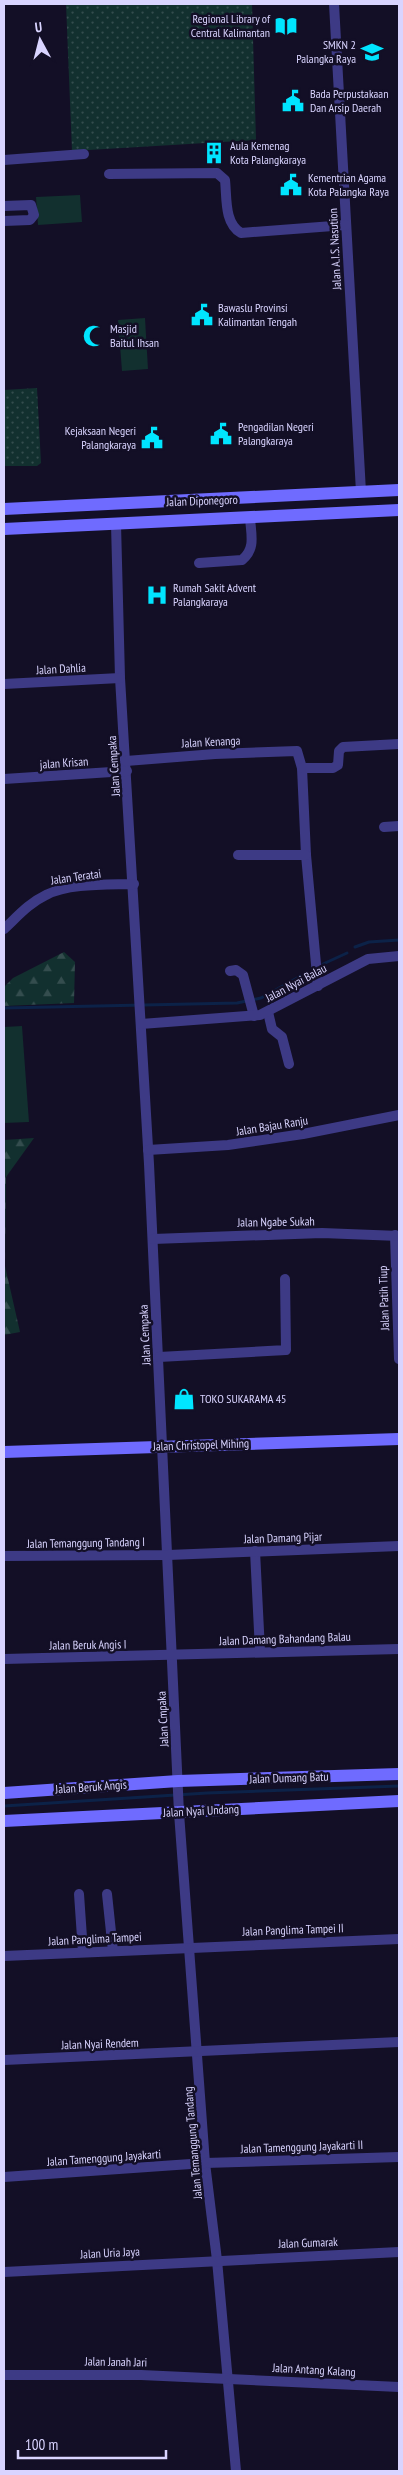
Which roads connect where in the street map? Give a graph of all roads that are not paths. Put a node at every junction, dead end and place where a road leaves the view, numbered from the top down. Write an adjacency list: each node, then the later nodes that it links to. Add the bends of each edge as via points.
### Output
1 (334, 4): 7 (street, Jalan A.I.S. Nasution)
2 (84, 154): 3 (street)
3 (4, 160)
4 (108, 174): 7 (street, via 216,173 225,180 229,219 240,233)
5 (4, 206): 6 (street, via 31,205 34,215 30,220)
6 (4, 221)
7 (346, 225): 9 (street, Jalan A.I.S. Nasution)
8 (399, 490): 9 (street, Jalan Diponegoro)
9 (361, 492): 10 (street, Jalan Diponegoro)
10 (211, 500): 11 (street, Jalan Diponegoro); 15 (street)
11 (114, 504): 12 (street, Jalan Diponegoro); 16 (street)
12 (4, 509)
13 (399, 510): 14 (street, Jalan Diponegoro)
14 (250, 518): 15 (street, Jalan Diponegoro); 18 (street, via 252,546 247,557)
15 (213, 519): 16 (street, Jalan Diponegoro)
16 (116, 524): 17 (street, Jalan Diponegoro); 19 (street, Jalan Cempaka)
17 (4, 528)
18 (199, 563)
19 (120, 678): 20 (street, Jalan Dahlia); 22 (street, Jalan Cempaka)
20 (4, 684)
21 (399, 744): 23 (street, via 342,747 338,765 333,768)
22 (126, 766): 23 (street, Jalan Kenanga, via 214,754 297,751); 24 (street, jalan Krisan); 31 (street, Jalan Cempaka)
23 (302, 768): 30 (street)
24 (15, 778): 25 (street, jalan Krisan); 26 (street)
25 (4, 779)
26 (4, 785)
27 (399, 826): 28 (street)
28 (384, 827)
29 (238, 855): 30 (street)
30 (306, 855): 35 (street)
31 (134, 884): 32 (street, Jalan Teratai, via 92,886 47,894); 38 (street, Jalan Cempaka)
32 (4, 929)
33 (399, 956): 35 (street, Jalan Nyai Balau, via 368,959)
34 (230, 971): 36 (street, via 243,974)
35 (317, 979): 37 (street, Jalan Nyai Balau)
36 (253, 1009): 37 (street, Jalan Nyai Balau); 38 (street, Jalan Nyai Balau)
37 (268, 1012): 39 (street, via 272,1029 282,1036)
38 (141, 1024): 41 (street, Jalan Cempaka)
39 (290, 1064)
40 (399, 1115): 41 (street, Jalan Bajau Ranju, via 228,1145)
41 (148, 1150): 43 (street, Jalan Cempaka)
42 (397, 1236): 43 (street, Jalan Ngabe Sukah, via 311,1234); 46 (street, Jalan Patih Tiup)
43 (153, 1239): 45 (street, Jalan Cempaka)
44 (285, 1279): 45 (street, via 286,1350)
45 (159, 1357): 48 (street, Jalan Cempaka)
46 (399, 1359)
47 (399, 1439): 48 (street, Jalan Christopel Mihing)
48 (163, 1446): 49 (street, Jalan Christopel Mihing); 52 (street, Jalan Cempaka)
49 (4, 1452)
50 (399, 1546): 51 (street, Jalan Damang Pijar)
51 (254, 1551): 52 (street, Jalan Damang Pijar); 55 (street)
52 (168, 1555): 53 (street, Jalan Temanggung Tandang I); 56 (street, Jalan Cempaka)
53 (4, 1556)
54 (399, 1649): 55 (street, Jalan Damang Bahandang Balau)
55 (260, 1651): 56 (street, Jalan Damang Bahandang Balau)
56 (172, 1656): 57 (street, Jalan Beruk Angis I); 59 (street, Jalan Cmpaka)
57 (4, 1659)
58 (399, 1774): 59 (street, Jalan Dumang Batu)
59 (178, 1783): 60 (street, Jalan Beruk Angis); 62 (street, Jalan Cmpaka)
60 (4, 1793)
61 (399, 1801): 62 (street, Jalan Nyai Undang)
62 (179, 1810): 63 (street, Jalan Nyai Undang); 67 (street, Jalan Temanggung Tandang)
63 (4, 1822)
64 (79, 1894): 69 (street)
65 (107, 1894): 68 (street)
66 (399, 1939): 67 (street, Jalan Panglima Tampei II)
67 (188, 1947): 68 (street, Jalan Panglima Tampei); 72 (street, Jalan Temanggung Tandang)
68 (113, 1951): 69 (street, Jalan Panglima Tampei)
69 (82, 1952): 70 (street, Jalan Panglima Tampei)
70 (4, 1956)
71 (399, 2042): 72 (street, Jalan Nyai Rendem)
72 (198, 2053): 73 (street, Jalan Nyai Rendem); 75 (street, Jalan Temanggung Tandang)
73 (4, 2060)
74 (399, 2156): 75 (street, Jalan Tamenggung Jayakarti II)
75 (205, 2163): 76 (street, Jalan Tamenggung Jayakarti); 78 (street, Jalan Temanggung Tandang)
76 (4, 2177)
77 (399, 2252): 78 (street, Jalan Gumarak)
78 (217, 2260): 79 (street, Jalan Uria Jaya); 81 (street, Jalan Temanggung Tandang)
79 (4, 2272)
80 (4, 2375): 81 (street, Jalan Janah Jari, via 50,2373)
81 (228, 2378): 82 (street, Jalan Antang Kalang); 83 (street, Jalan Temanggung Tandang)
82 (399, 2387)
83 (236, 2471)

